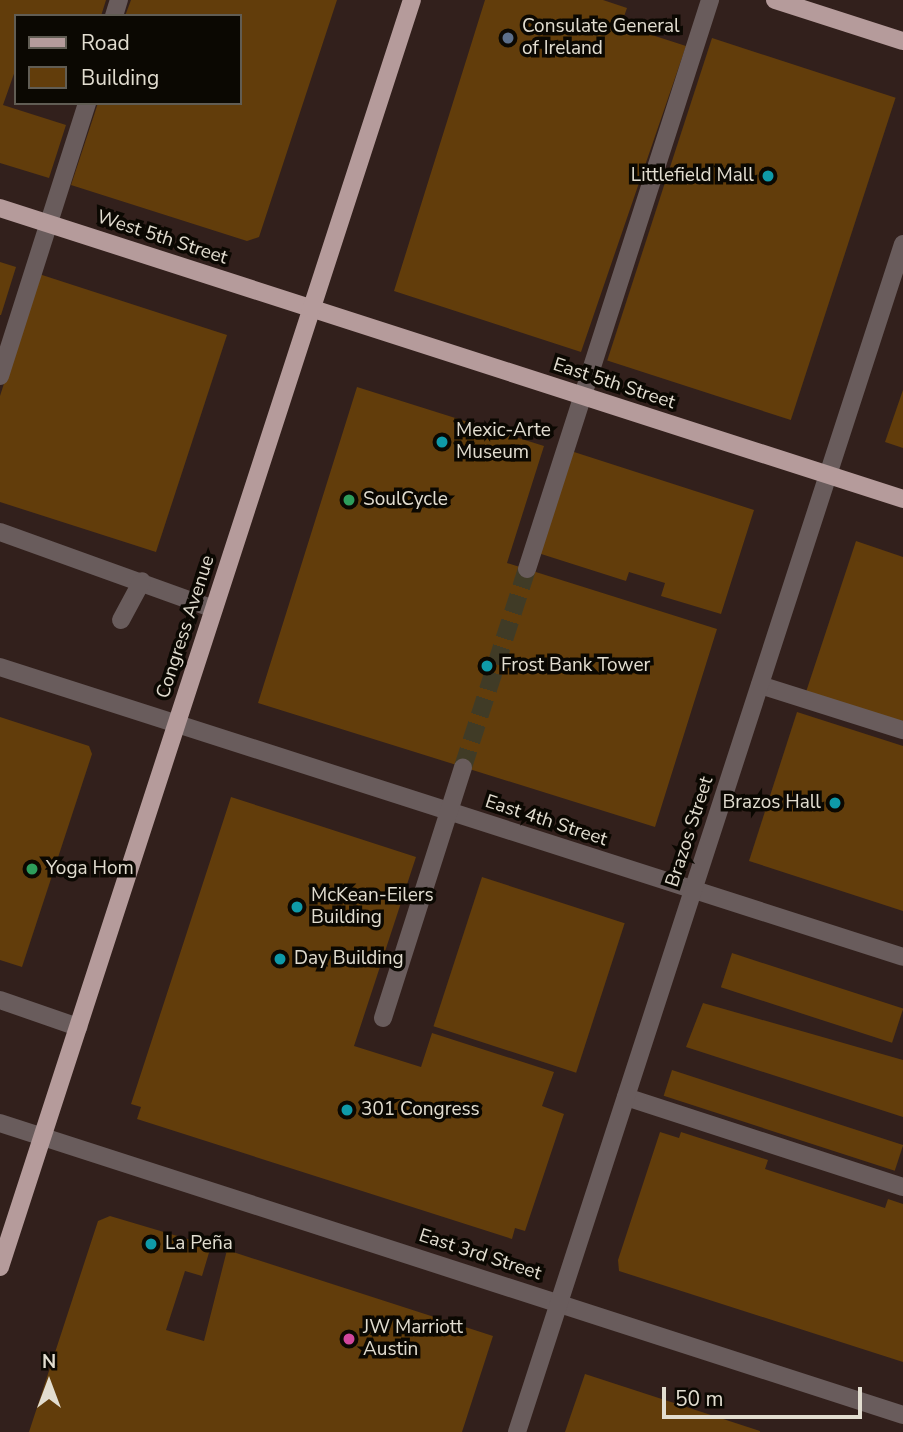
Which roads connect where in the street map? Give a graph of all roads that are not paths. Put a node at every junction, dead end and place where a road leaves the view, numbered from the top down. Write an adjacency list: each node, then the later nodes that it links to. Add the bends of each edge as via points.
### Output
1 (412, 0): 10 (main road, Congress Avenue)
2 (710, 0): 12 (street)
3 (775, 0): 4 (main road)
4 (903, 41)
5 (86, 105): 7 (street)
6 (0, 208): 7 (main road, West 5th Street)
7 (49, 224): 10 (main road, West 5th Street); 11 (street)
8 (903, 244): 9 (street, Brazos Street)
9 (898, 275): 13 (street, Brazos Street)
10 (311, 309): 12 (main road, East 5th Street); 18 (main road, Congress Avenue)
11 (0, 376)
12 (582, 396): 13 (main road, East 5th Street); 16 (street)
13 (828, 475): 14 (main road, East 5th Street); 21 (street, Brazos Street)
14 (903, 499)
15 (0, 532): 17 (street)
16 (527, 569)
17 (142, 581): 18 (street); 19 (street)
18 (214, 609): 22 (main road, Congress Avenue)
19 (121, 621)
20 (0, 667): 22 (street, East 4th Street)
21 (760, 685): 23 (street); 26 (street, Brazos Street)
22 (176, 724): 25 (street, East 4th Street); 30 (main road, Congress Avenue)
23 (903, 730)
24 (463, 767): 25 (street)
25 (449, 811): 26 (street, East 4th Street); 29 (street)
26 (693, 890): 27 (street, East 4th Street); 31 (street, Brazos Street)
27 (903, 957)
28 (0, 1000): 30 (street)
29 (383, 1018)
30 (78, 1027): 33 (main road, Congress Avenue)
31 (626, 1097): 34 (street); 36 (street, Brazos Street)
32 (0, 1123): 33 (street, East 3rd Street)
33 (43, 1137): 35 (main road, Congress Avenue); 36 (street, East 3rd Street)
34 (903, 1187)
35 (0, 1267)
36 (559, 1304): 37 (street, East 3rd Street); 38 (street, Brazos Street)
37 (903, 1415)
38 (517, 1432)

